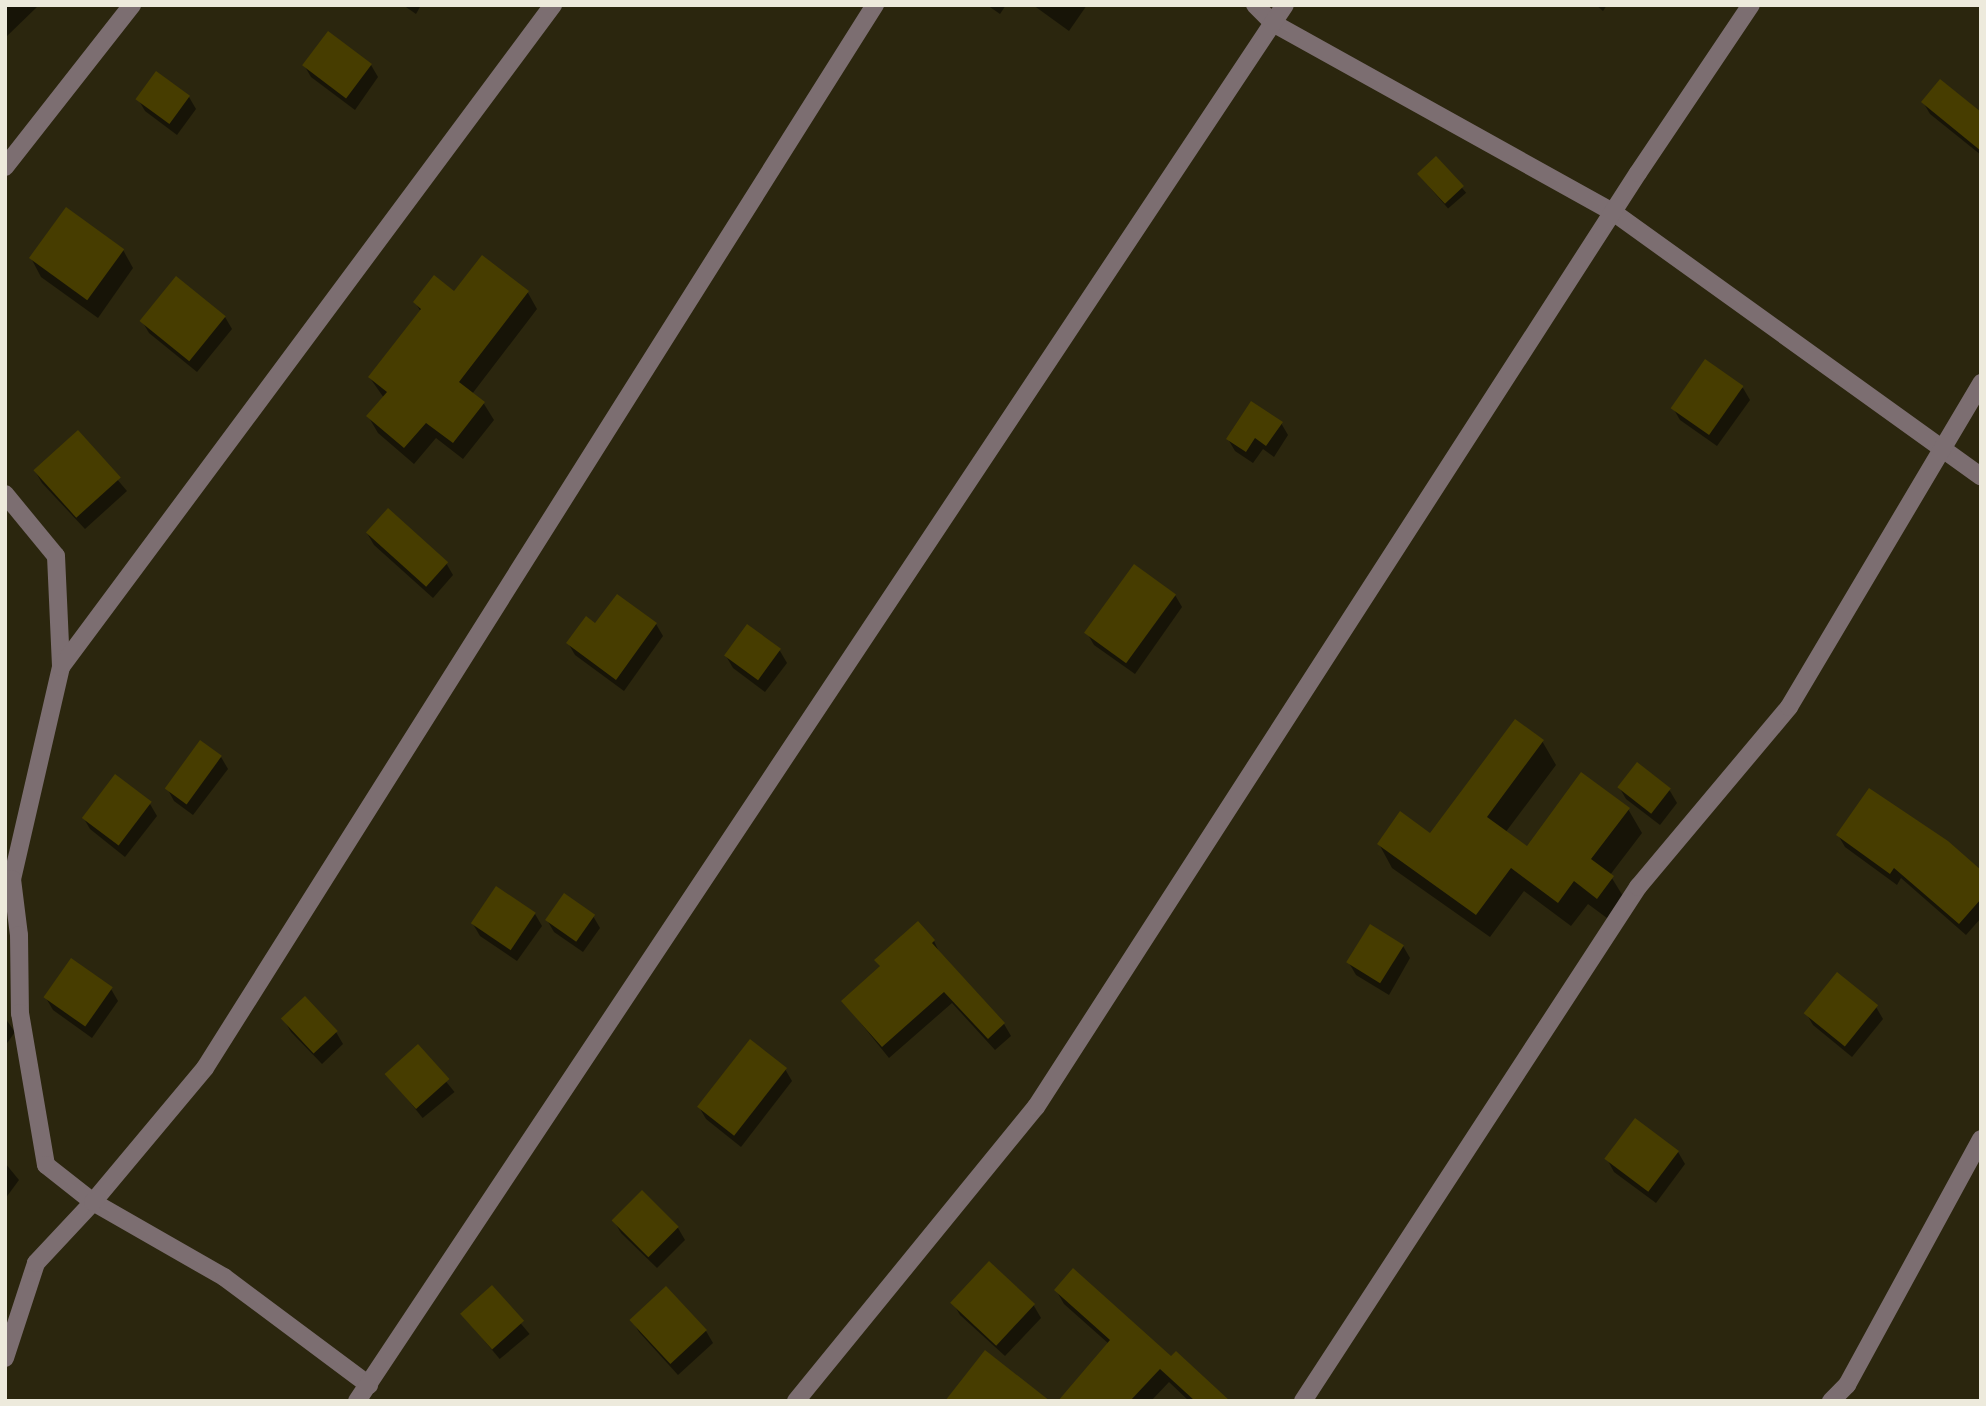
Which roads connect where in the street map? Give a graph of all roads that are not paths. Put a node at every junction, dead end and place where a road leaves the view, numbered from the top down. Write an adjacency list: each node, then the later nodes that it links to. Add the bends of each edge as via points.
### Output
1 (132, 5): 8 (street)
2 (553, 5): 14 (street)
3 (875, 5): 17 (street, via 205,1068)
4 (1255, 5): 7 (street)
5 (1285, 5): 7 (street)
6 (1751, 5): 9 (street)
7 (1273, 23): 9 (street); 19 (street)
8 (5, 167)
9 (1613, 212): 11 (street); 21 (street, via 1036,1107)
10 (1981, 383): 11 (street)
11 (1942, 449): 12 (street); 22 (street, via 1789,707 1638,887)
12 (1981, 476)
13 (5, 494): 14 (street, via 56,556)
14 (61, 667): 15 (street)
15 (8, 879): 17 (street, via 19,935 20,1013 46,1165)
16 (1981, 1139): 23 (street, via 1847,1385)
17 (93, 1202): 18 (street, via 36,1263); 19 (street, via 224,1277)
18 (5, 1358)
19 (369, 1385): 20 (street)
20 (357, 1401)
21 (796, 1401)
22 (1303, 1401)
23 (1830, 1401)

